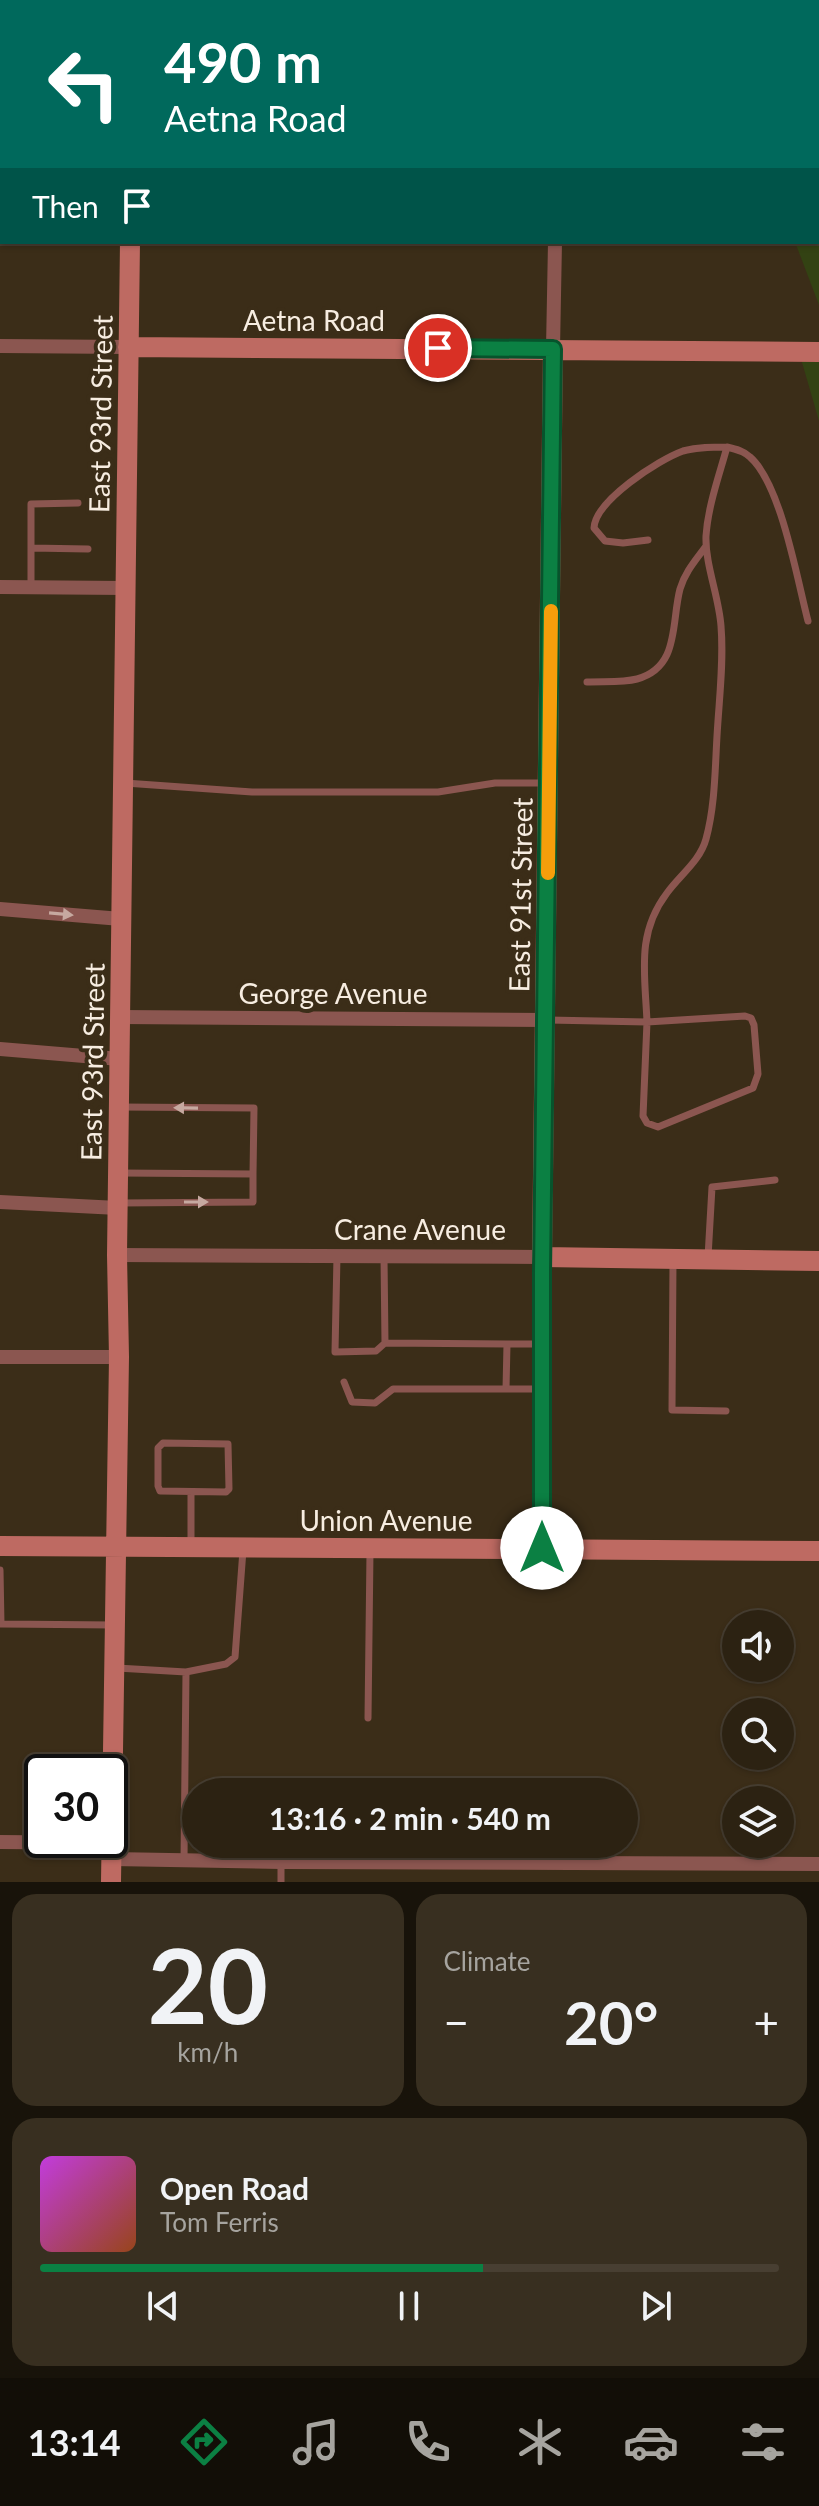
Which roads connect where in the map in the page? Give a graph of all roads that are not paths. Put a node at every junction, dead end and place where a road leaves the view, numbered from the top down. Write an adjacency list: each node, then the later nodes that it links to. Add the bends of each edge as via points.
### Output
1 (130, 244): 4 (main road, East 93rd Street)
2 (555, 244): 5 (street, East 91st Street)
3 (0, 346): 4 (street, Aetna Road)
4 (128, 347): 5 (main road, Aetna Road); 15 (main road, East 93rd Street)
5 (553, 349): 6 (main road, Aetna Road); 19 (main road, East 91st Street)
6 (819, 352)
7 (727, 447): 9 (lane, via 693,449 665,459 594,519 594,528 605,541); 10 (lane); 16 (lane, via 752,457 769,485)
8 (78, 503): 11 (lane, via 31,504)
9 (648, 540)
10 (706, 546): 17 (lane, via 686,572 674,636 655,672 635,679); 24 (lane, via 722,630 712,809 705,842 646,931)
11 (31, 548): 12 (lane); 14 (lane)
12 (88, 549)
13 (0, 587): 14 (street)
14 (31, 587): 15 (street)
15 (126, 588): 18 (main road, East 93rd Street)
16 (808, 621)
17 (587, 682)
18 (123, 783): 19 (lane, via 267,792 438,792 495,783); 21 (main road, East 93rd Street)
19 (549, 783): 23 (main road, East 91st Street)
20 (0, 909): 21 (street, one-way to 21)
21 (121, 919): 22 (main road, East 93rd Street)
22 (120, 1017): 23 (street, George Avenue); 26 (main road, East 93rd Street)
23 (546, 1020): 24 (lane); 36 (main road, East 91st Street)
24 (647, 1022): 24 (lane, via 647,1123 658,1127 746,1093 757,1082 751,1018)
25 (0, 1049): 26 (street)
26 (120, 1059): 27 (main road, East 93rd Street)
27 (119, 1107): 28 (main road, East 93rd Street); 29 (lane, one-way to 27, via 254,1108)
28 (118, 1173): 29 (lane); 32 (main road, East 93rd Street)
29 (253, 1174): 32 (lane, one-way to 29, via 253,1202)
30 (775, 1180): 38 (lane, via 712,1187)
31 (0, 1202): 32 (street)
32 (118, 1206): 33 (main road, East 93rd Street)
33 (117, 1255): 34 (street, Crane Avenue); 44 (main road, East 93rd Street)
34 (337, 1256): 35 (street, Crane Avenue); 40 (lane, via 335,1352 376,1351)
35 (384, 1256): 36 (street, Crane Avenue); 40 (lane)
36 (542, 1257): 37 (main road, Crane Avenue); 42 (street, East 91st Street)
37 (673, 1259): 38 (main road, Crane Avenue); 48 (lane, via 672,1410)
38 (708, 1259): 39 (main road, Crane Avenue)
39 (819, 1261)
40 (385, 1343): 41 (lane)
41 (507, 1344): 42 (lane); 46 (lane)
42 (541, 1344): 47 (street, East 91st Street)
43 (0, 1357): 44 (street)
44 (119, 1357): 51 (main road, East 93rd Street)
45 (344, 1382): 46 (lane, via 352,1402 375,1403 393,1389)
46 (506, 1389): 47 (lane)
47 (542, 1389): 55 (street, East 91st Street)
48 (726, 1411)
49 (191, 1492): 49 (lane, via 229,1489 228,1444 159,1444 160,1491); 52 (lane)
50 (0, 1546): 51 (main road, Union Avenue)
51 (116, 1546): 52 (main road, Union Avenue); 58 (main road, East 93rd Street)
52 (191, 1547): 53 (main road, Union Avenue)
53 (243, 1548): 54 (main road, Union Avenue); 60 (lane, via 235,1657 226,1664)
54 (370, 1548): 55 (main road, Union Avenue); 61 (lane)
55 (542, 1548): 56 (main road, Union Avenue)
56 (819, 1551)
57 (0, 1570): 58 (lane, via 1,1624)
58 (116, 1625): 59 (main road, East 93rd Street)
59 (116, 1668): 60 (lane); 62 (main road, East 93rd Street)
60 (186, 1672): 67 (lane)
61 (368, 1718)
62 (114, 1754)
63 (0, 1842): 64 (street)
64 (24, 1844)
65 (128, 1853): 67 (street)
66 (112, 1858): 70 (main road, East 93rd Street)
67 (184, 1860): 68 (street)
68 (281, 1862): 69 (street); 71 (lane)
69 (819, 1864)
70 (111, 1882)
71 (281, 1882)

